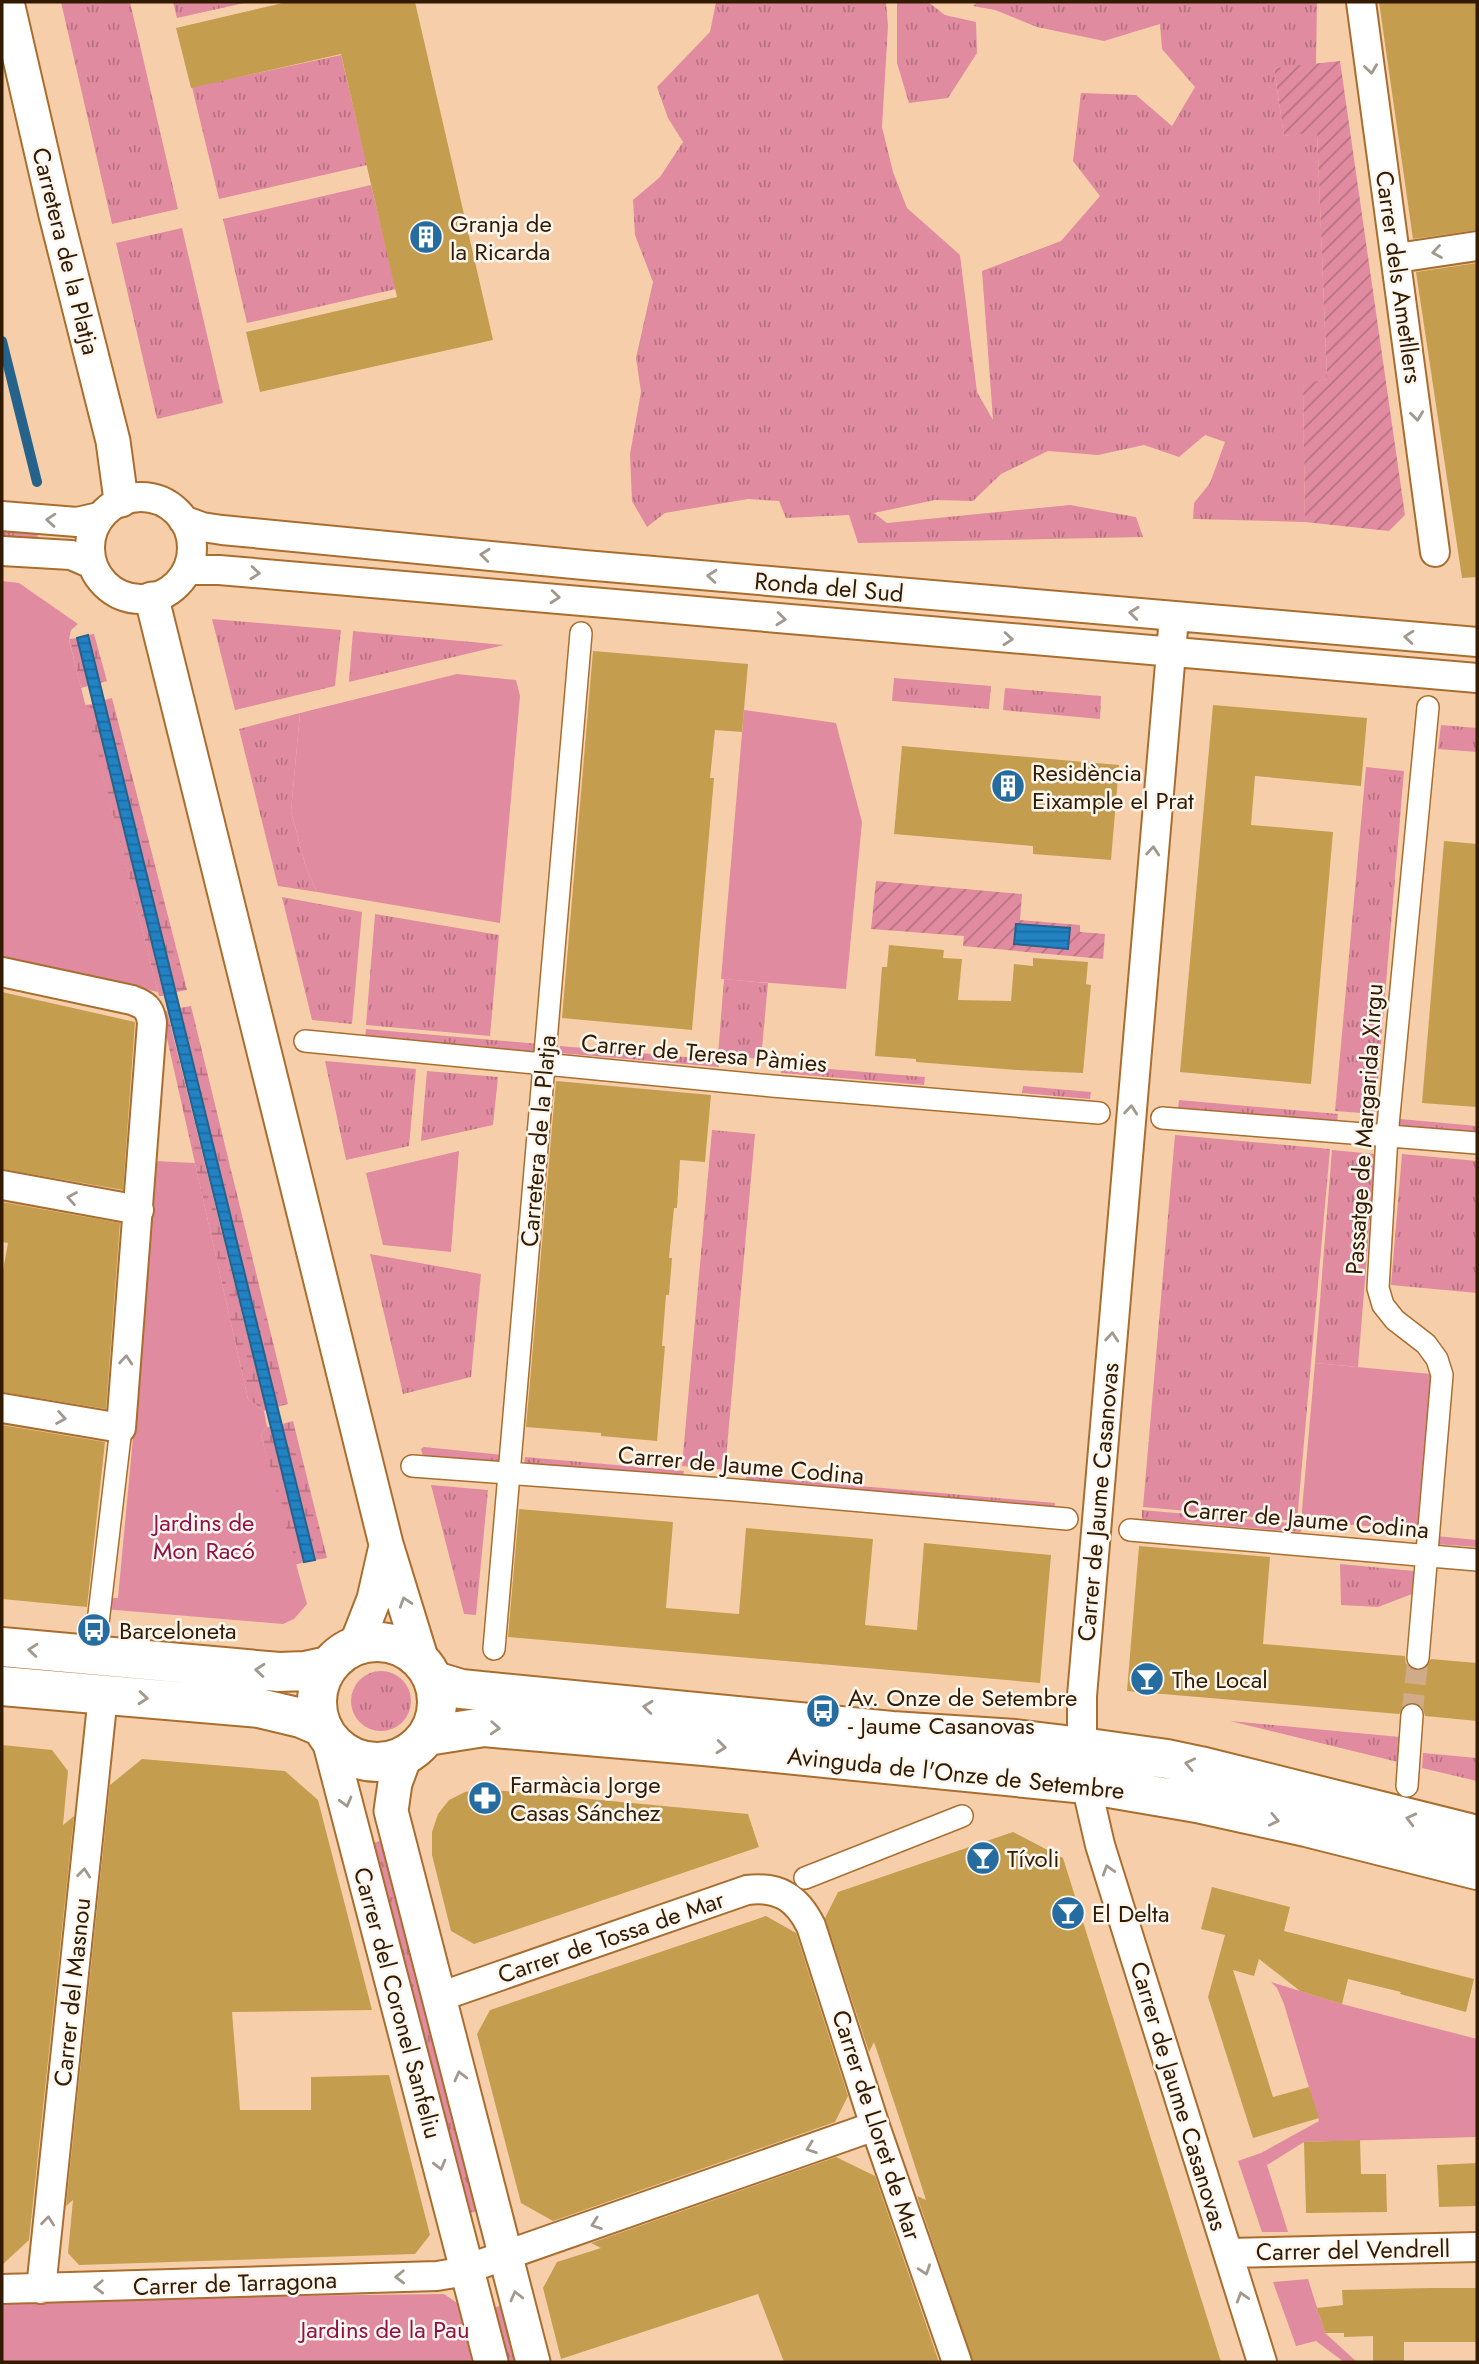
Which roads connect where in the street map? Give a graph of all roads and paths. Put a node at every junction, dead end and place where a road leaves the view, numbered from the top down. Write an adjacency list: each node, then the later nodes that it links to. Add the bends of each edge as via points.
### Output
1 (8, 2): 5 (street, Carretera de la Platja, via 113,441)
2 (1361, 2): 4 (street, Carrer dels Ametllers, one-way to 4)
3 (1477, 246): 4 (street, one-way to 4)
4 (1397, 258): 9 (street, Carrer dels Ametllers, one-way to 9)
5 (110, 508): 6 (street, one-way to 6, via 77,522); 7 (street, via 138,496 155,498); 10 (street, via 90,538)
6 (2, 516)
7 (183, 520): 11 (street, via 192,545); 13 (street, Ronda del Sud, one-way to 7, via 250,533)
8 (2, 551): 10 (street, via 71,555)
9 (1435, 552)
10 (92, 564): 12 (street, via 106,586 120,596)
11 (187, 570): 12 (street, via 167,593); 16 (street, Ronda del Sud, one-way to 16, via 570,598)
12 (152, 599): 34 (street)
13 (1174, 617): 15 (street, Ronda del Sud, one-way to 13); 16 (street, Carrer de Jaume Casanovas)
14 (581, 633): 21 (street, Carretera de la Platja)
15 (1477, 642)
16 (1170, 652): 17 (street, Ronda del Sud); 48 (street, Carrer de Jaume Casanovas, one-way to 16, via 1082,1696)
17 (1477, 678)
18 (1428, 707): 24 (street, Passatge de Margarida Xirgu)
19 (2, 972): 27 (street, via 146,1005 152,1023)
20 (305, 1041): 21 (street, Carrer de Teresa Pàmies)
21 (545, 1065): 22 (street, Carrer de Teresa Pàmies); 31 (street, Carretera de la Platja)
22 (1099, 1113)
23 (1162, 1118): 24 (street)
24 (1387, 1136): 25 (street); 35 (street, Passatge de Margarida Xirgu, via 1378,1288 1383,1305 1426,1344 1442,1375)
25 (1477, 1143)
26 (2, 1185): 27 (street, one-way to 26)
27 (139, 1210): 29 (street, one-way to 27)
28 (2, 1408): 29 (street, one-way to 29)
29 (121, 1429): 37 (street)
30 (412, 1466): 31 (street, Carrer de Jaume Codina)
31 (509, 1472): 32 (street, Carrer de Jaume Codina); 39 (street, Carretera de la Platja)
32 (1067, 1519)
33 (1130, 1530): 35 (street, Carrer de Jaume Codina)
34 (386, 1544): 40 (street, via 374,1599); 42 (street, one-way to 34)
35 (1427, 1556): 36 (street, Carrer de Jaume Codina); 41 (street, Passatge de Margarida Xirgu)
36 (1477, 1560)
37 (98, 1623)
38 (2, 1647): 40 (main road, one-way to 38, via 305,1671 279,1672)
39 (494, 1649)
40 (342, 1656): 42 (main road, via 372,1641 390,1642 406,1648); 46 (main road, via 321,1679 317,1694)
41 (1418, 1658)
42 (428, 1671): 47 (main road, via 438,1701 435,1720); 48 (main road, Avinguda de l'Onze de Setembre, one-way to 42, via 460,1689)
43 (2, 1686): 44 (main road)
44 (103, 1695): 46 (main road, one-way to 46, via 260,1708 301,1718); 62 (street, Carrer del Masnou, one-way to 44)
45 (1412, 1715): 50 (street)
46 (325, 1732): 47 (main road, via 340,1749 371,1762 389,1762); 60 (street, Carrer del Coronel Sanfeliu, one-way to 60)
47 (416, 1746): 49 (main road, Avinguda de l'Onze de Setembre, one-way to 49, via 484,1727); 55 (street, Carrer del Coronel Sanfeliu, via 395,1783 391,1811)
48 (1082, 1747): 49 (street, Carrer de Jaume Casanovas); 52 (main road, Avinguda de l'Onze de Setembre, one-way to 48, via 1200,1766)
49 (1086, 1784): 53 (main road, Avinguda de l'Onze de Setembre, one-way to 53, via 1279,1821); 58 (street, Carrer de Jaume Casanovas, one-way to 49, via 1104,1857)
50 (1407, 1786)
51 (962, 1816): 54 (street)
52 (1477, 1835)
53 (1477, 1870)
54 (794, 1887): 55 (street, Carrer de Tossa de Mar, via 747,1890); 56 (street, Carrer de Lloret de Mar, via 811,1926)
55 (439, 1997): 59 (street, Carrer del Coronel Sanfeliu, one-way to 55)
56 (875, 2126): 59 (street, one-way to 59); 65 (street, Carrer de Lloret de Mar, one-way to 65)
57 (1477, 2247): 58 (street, Carrer del Vendrell)
58 (1228, 2253): 66 (street, Carrer de Jaume Casanovas, one-way to 58)
59 (506, 2256): 60 (street); 64 (street, Carrer del Coronel Sanfeliu, one-way to 59)
60 (467, 2269): 62 (street, Carrer de Tarragona, one-way to 62, via 437,2276); 63 (street, Carrer del Coronel Sanfeliu)
61 (2, 2289): 62 (street, Carrer de Tarragona)
62 (41, 2289)
63 (491, 2362)
64 (533, 2362)
65 (957, 2362)
66 (1262, 2362)

